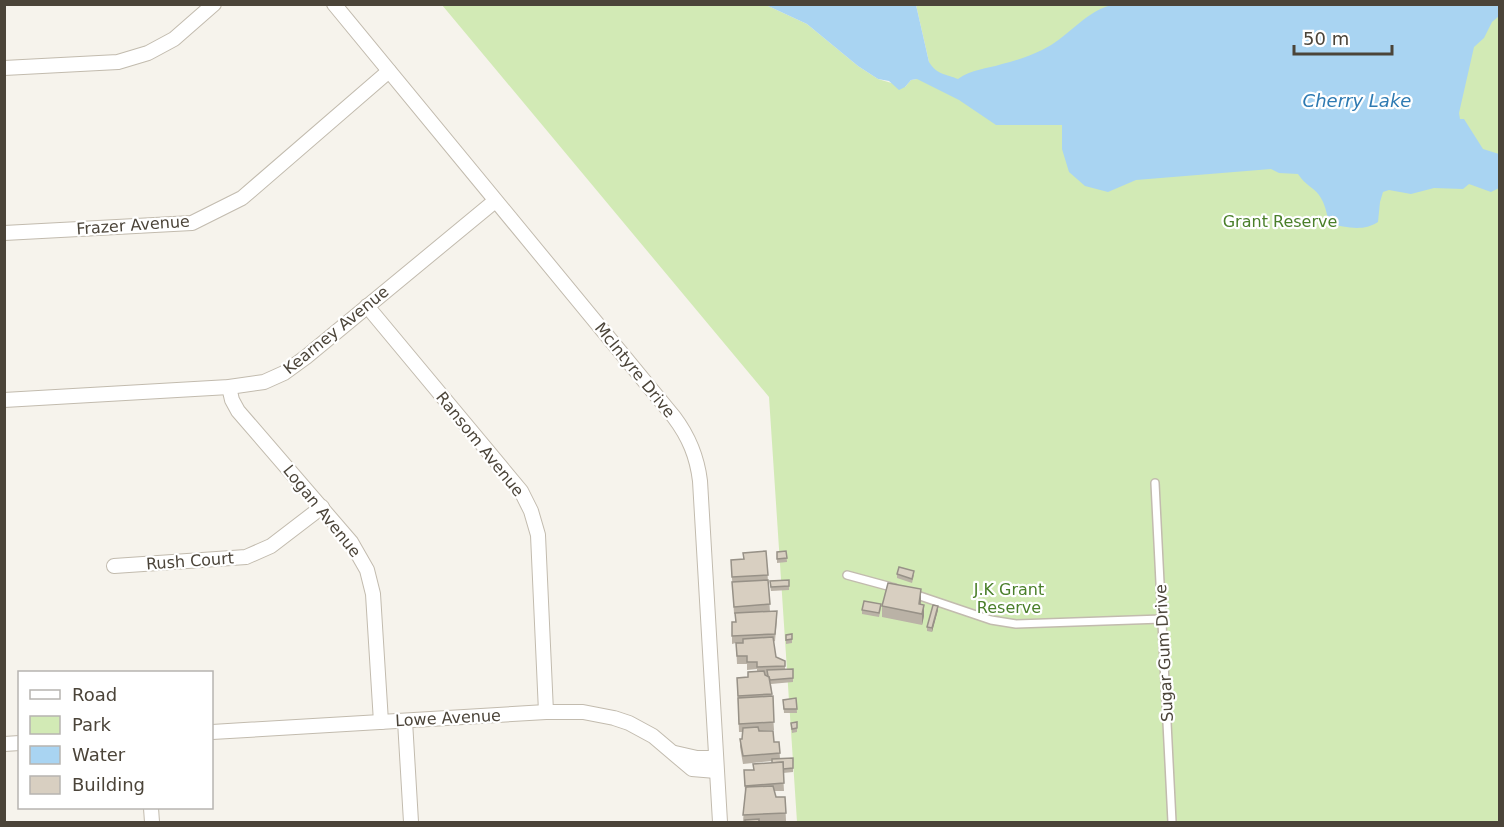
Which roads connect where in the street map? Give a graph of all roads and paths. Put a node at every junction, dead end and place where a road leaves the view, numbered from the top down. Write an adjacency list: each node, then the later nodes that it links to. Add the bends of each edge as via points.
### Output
1 (214, 4): 3 (street, via 174,39 148,53 118,62)
2 (334, 4): 4 (street, McIntyre Drive)
3 (4, 68)
4 (389, 71): 5 (street, McIntyre Drive); 6 (street, Frazer Avenue, via 242,198 192,223)
5 (495, 201): 7 (street, Kearney Avenue); 19 (street, McIntyre Drive, via 674,417 692,448 700,481)
6 (4, 233)
7 (367, 306): 8 (street, Kearney Avenue, via 284,373 264,382); 15 (street, Ransom Avenue, via 521,492 531,511 538,535)
8 (230, 387): 9 (street, Kearney Avenue); 11 (street, Logan Avenue, via 238,411)
9 (4, 400)
10 (1155, 483): 14 (lane, Sugar Gum Drive)
11 (322, 507): 12 (street, Rush Court, via 272,546 246,557); 17 (street, Logan Avenue, via 351,542 367,570 374,594)
12 (114, 566)
13 (847, 575): 14 (lane, via 991,620 1016,624)
14 (1162, 619): 22 (lane, Sugar Gum Drive)
15 (546, 712): 16 (street, Lowe Avenue); 19 (street, Lowe Avenue, via 583,712 614,718 640,728 675,753)
16 (405, 721): 17 (street, Lowe Avenue); 20 (street)
17 (381, 722): 18 (street, Lowe Avenue)
18 (213, 732)
19 (716, 764): 21 (street, McIntyre Drive)
20 (411, 822)
21 (720, 822)
22 (1172, 822)

